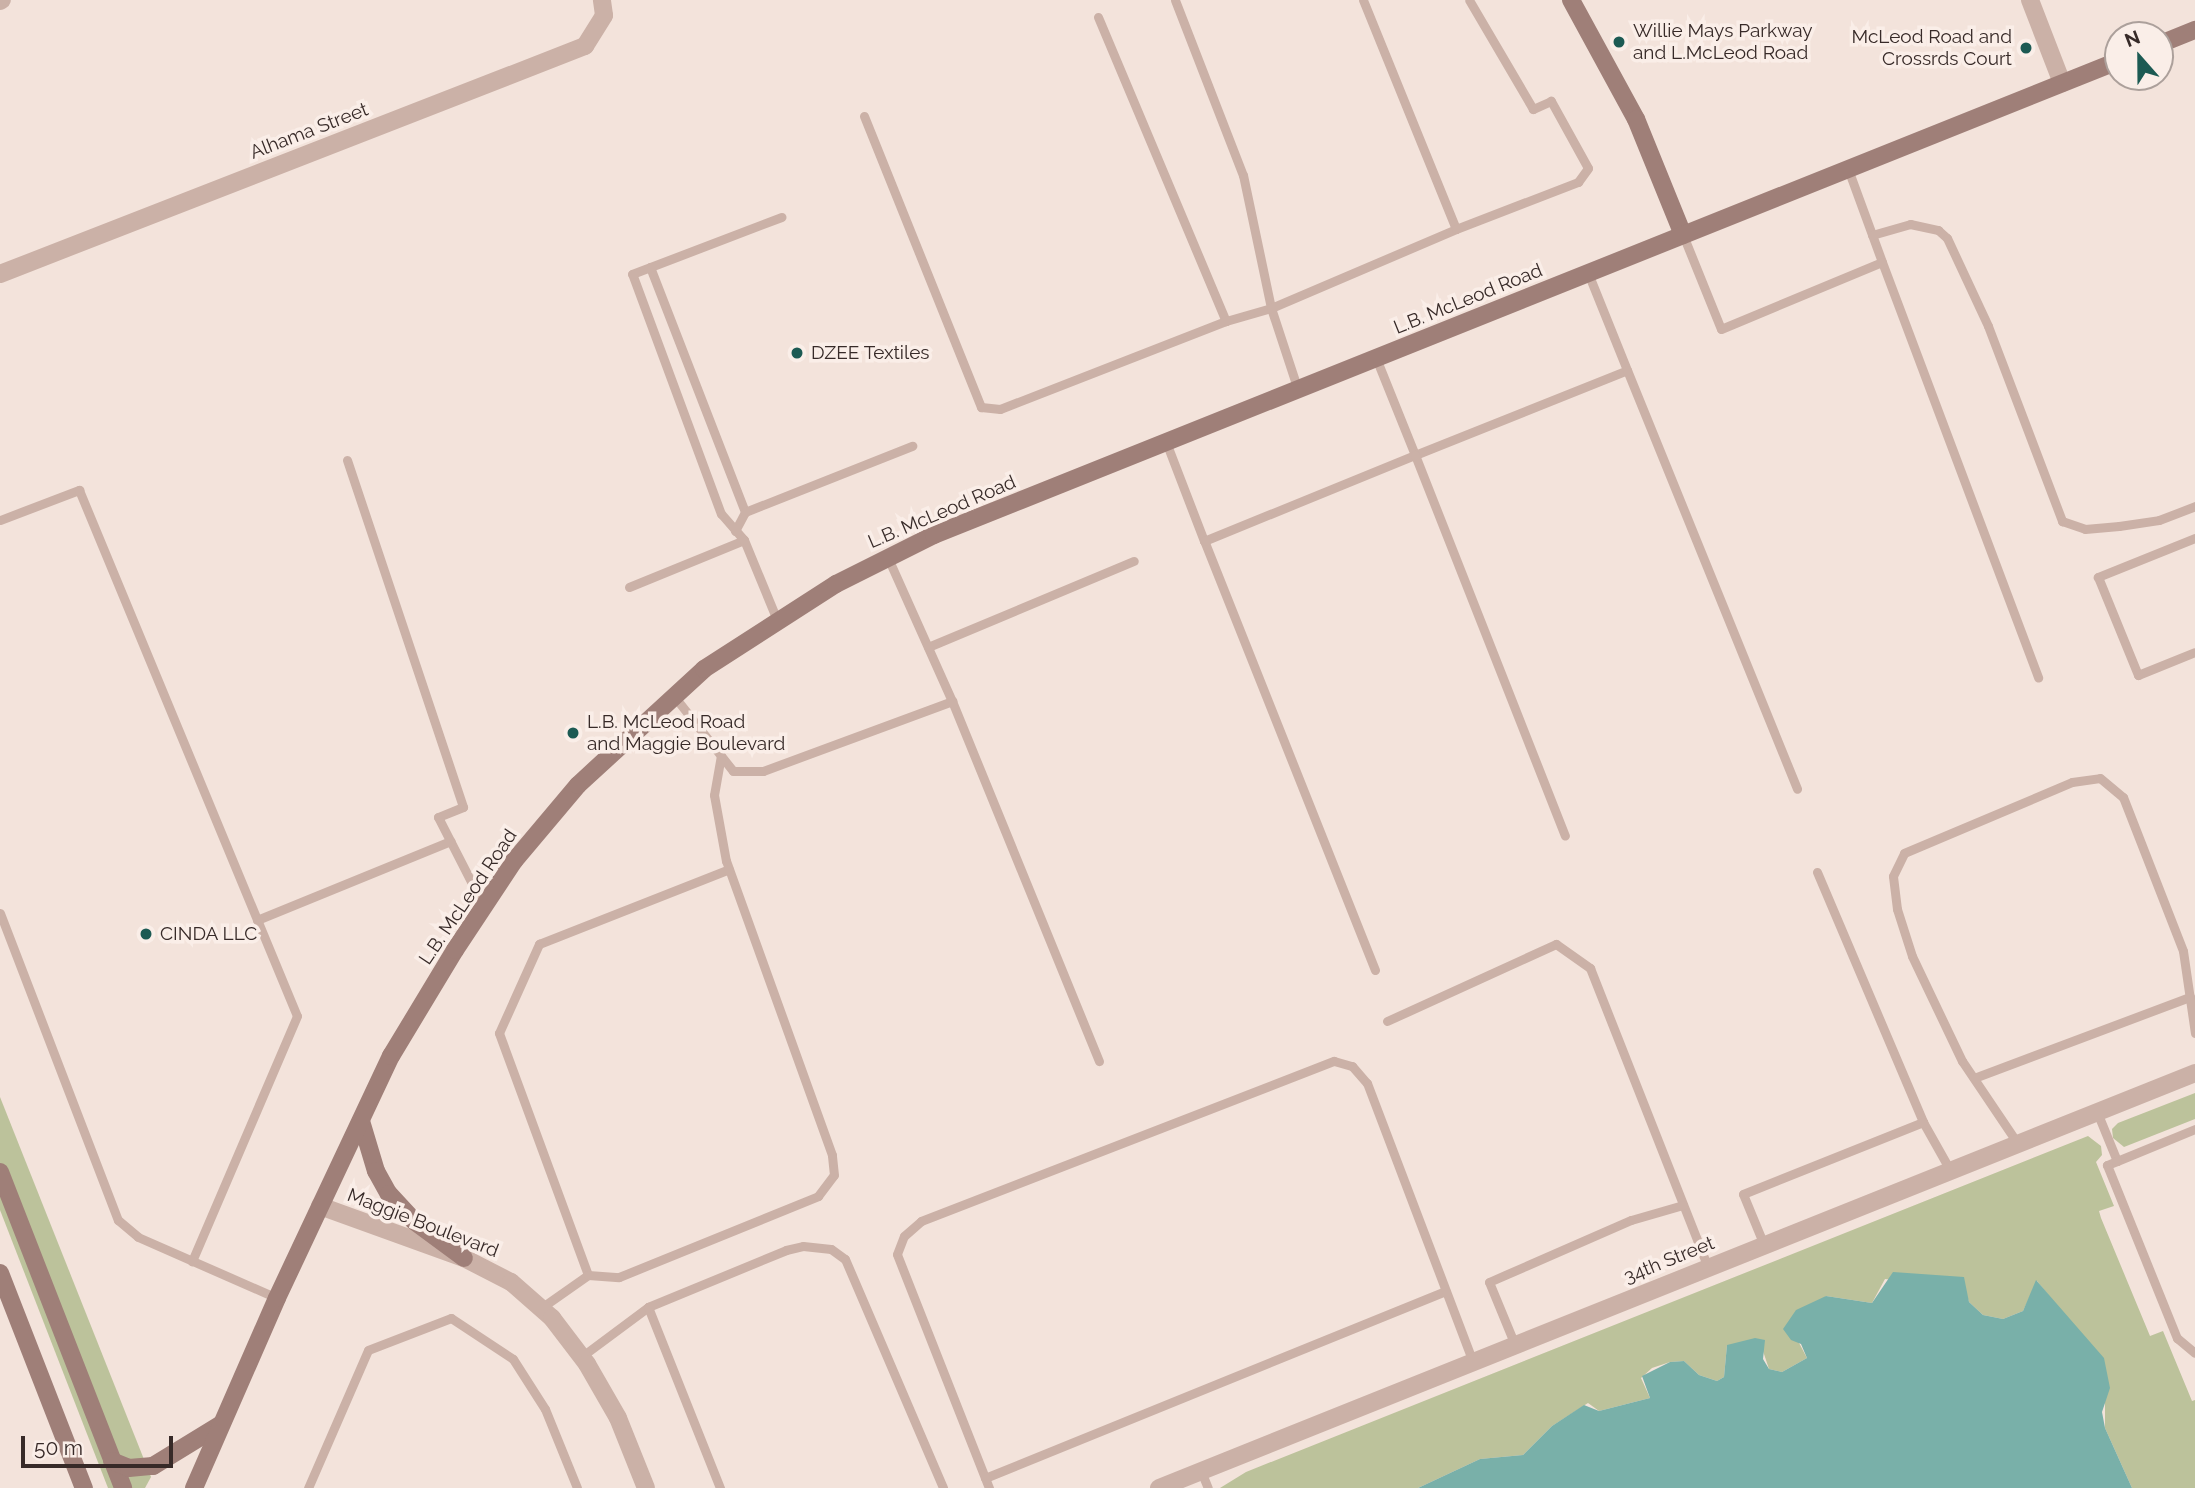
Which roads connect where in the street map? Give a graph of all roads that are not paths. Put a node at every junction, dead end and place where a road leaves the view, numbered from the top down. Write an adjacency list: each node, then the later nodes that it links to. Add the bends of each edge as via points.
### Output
1 (602, 0): 21 (street, Alhama Street, via 604,15 585,46)
2 (1175, 0): 22 (lane, via 1243,176)
3 (1363, 0): 15 (lane)
4 (1469, 0): 15 (lane, via 1533,109 1551,102 1588,168 1578,182)
5 (1570, 0): 17 (street, via 1636,119)
6 (2030, 0): 11 (street)
7 (1098, 17): 23 (lane)
8 (2195, 30): 9 (street)
9 (2174, 38)
10 (2104, 66): 11 (street, L.B. McLeod Road)
11 (2062, 83): 13 (street, L.B. McLeod Road)
12 (864, 116): 23 (lane, via 981,407 1000,409)
13 (1848, 169): 16 (lane); 17 (street, L.B. McLeod Road)
14 (781, 217): 19 (lane)
15 (1456, 229): 22 (lane)
16 (1872, 234): 18 (lane); 31 (lane, via 1909,224 1938,230 1947,238 2004,367 2062,522 2085,529 2159,520)
17 (1683, 235): 18 (lane, via 1721,329); 20 (street, L.B. McLeod Road)
18 (1882, 262): 44 (lane)
19 (650, 267): 32 (lane); 34 (lane, via 632,274 721,514)
20 (1588, 273): 24 (street, L.B. McLeod Road); 25 (lane)
21 (0, 274)
22 (1271, 308): 23 (lane); 26 (lane)
23 (1226, 321)
24 (1376, 358): 26 (street, L.B. McLeod Road); 29 (lane)
25 (1627, 370): 29 (lane); 48 (lane)
26 (1298, 390): 27 (street, L.B. McLeod Road)
27 (1166, 442): 37 (lane); 38 (street, L.B. McLeod Road)
28 (912, 446): 32 (lane)
29 (1415, 455): 37 (lane); 49 (lane)
30 (347, 460): 50 (lane, via 463,807 438,817)
31 (2195, 506)
32 (746, 512): 34 (lane)
33 (0, 520): 55 (lane, via 79,490)
34 (735, 531): 36 (lane)
35 (2195, 538): 43 (lane, via 2098,577 2138,675)
36 (744, 540): 40 (lane); 41 (lane)
37 (1204, 541): 56 (lane)
38 (887, 556): 41 (street, L.B. McLeod Road); 42 (lane)
39 (1134, 561): 42 (lane)
40 (629, 587)
41 (778, 620): 45 (street, L.B. McLeod Road)
42 (928, 647): 46 (lane)
43 (2195, 652)
44 (2038, 678)
45 (673, 694): 47 (lane); 53 (street, L.B. McLeod Road, via 578,785)
46 (953, 701): 47 (lane, via 763,771 733,771); 60 (lane)
47 (721, 756): 51 (lane, via 714,795)
48 (1797, 789)
49 (1564, 836)
50 (451, 841): 53 (lane); 55 (lane)
51 (729, 869): 78 (lane, via 539,944 499,1033); 78 (lane, via 832,1155 834,1175 818,1196 620,1277)
52 (1817, 872): 65 (lane)
53 (483, 905): 64 (street, L.B. McLeod Road, via 391,1056)
54 (0, 913): 75 (lane, via 118,1220 138,1237)
55 (257, 920): 75 (lane, via 297,1016)
56 (1375, 970)
57 (2190, 998): 59 (lane); 62 (lane); 62 (lane, via 2183,951 2123,797 2100,778 2072,782 1905,853 1897,862 1893,876 1897,909 1913,956)
58 (1387, 1021): 71 (lane, via 1556,944 1590,968)
59 (2195, 1033)
60 (1099, 1061)
61 (2195, 1073): 63 (street, 34th Street)
62 (1974, 1078): 67 (lane)
63 (2097, 1112): 67 (street, 34th Street); 68 (lane)
64 (361, 1121): 72 (street, L.B. McLeod Road); 74 (street, via 376,1171 389,1194 414,1221)
65 (1923, 1122): 69 (lane); 73 (lane, via 1743,1194)
66 (2195, 1129): 68 (lane)
67 (2018, 1144): 69 (street, 34th Street)
68 (2117, 1161): 84 (lane, via 2107,1165 2177,1338)
69 (1950, 1170): 73 (street, 34th Street)
70 (0, 1172): 88 (street)
71 (1683, 1205): 76 (lane); 83 (lane, via 1631,1220 1489,1282)
72 (320, 1206): 74 (street, Maggie Boulevard); 80 (street, L.B. McLeod Road)
73 (1765, 1245): 76 (street, 34th Street)
74 (464, 1258): 82 (street, Maggie Boulevard, via 511,1282)
75 (192, 1261): 80 (lane)
76 (1708, 1267): 83 (street, 34th Street)
77 (0, 1273): 91 (street)
78 (588, 1275): 82 (lane)
79 (1445, 1292): 86 (lane); 90 (lane); 90 (lane, via 1367,1083 1352,1066 1334,1061 921,1221 904,1236 897,1254)
80 (276, 1298): 87 (street, L.B. McLeod Road)
81 (648, 1307): 85 (lane); 97 (lane); 98 (lane, via 786,1251 818,1246 845,1259)
82 (541, 1308): 85 (street, Maggie Boulevard)
83 (1515, 1345): 86 (street, 34th Street)
84 (2195, 1353)
85 (581, 1357): 96 (street, Maggie Boulevard, via 618,1418)
86 (1473, 1362): 89 (street, 34th Street)
87 (220, 1424): 88 (street, via 153,1466 129,1468); 93 (street, L.B. McLeod Road)
88 (112, 1461): 92 (street)
89 (1201, 1471): 100 (street, 34th Street); 101 (lane)
90 (985, 1478): 99 (lane)
91 (84, 1488)
92 (123, 1488)
93 (194, 1488)
94 (309, 1488): 95 (lane, via 368,1350 451,1318 513,1359 545,1409)
95 (577, 1488)
96 (646, 1488)
97 (720, 1488)
98 (943, 1488)
99 (989, 1488)
100 (1159, 1488)
101 (1208, 1488)

